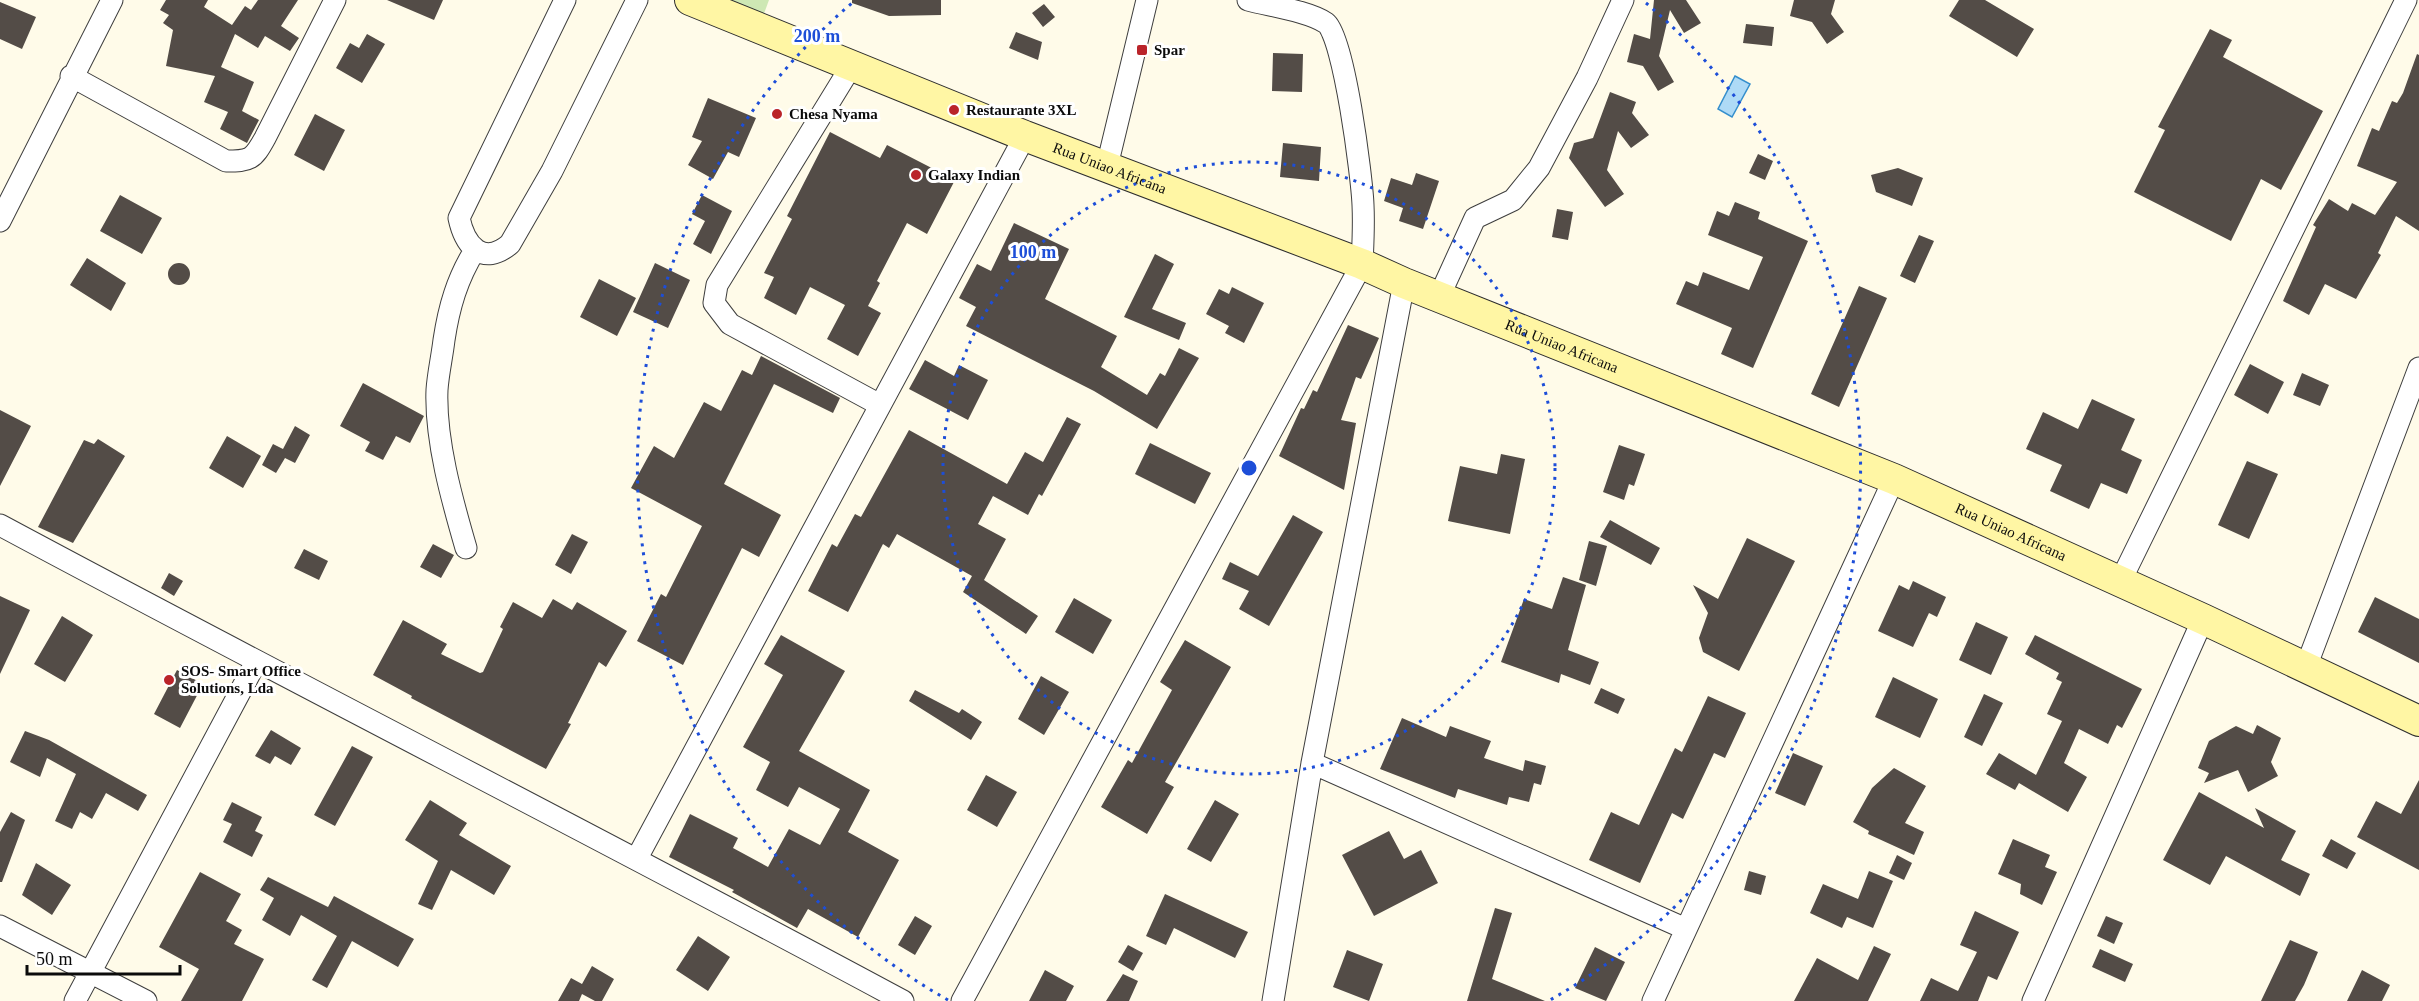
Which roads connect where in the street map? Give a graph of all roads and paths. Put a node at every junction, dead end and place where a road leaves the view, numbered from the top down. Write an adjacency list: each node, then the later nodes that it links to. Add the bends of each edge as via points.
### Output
1 (112, 0): 11 (street)
2 (334, 0): 11 (street, via 265,138 256,154 245,161 226,160)
3 (565, 0): 15 (street, via 459,218 463,237)
4 (636, 0): 15 (street, via 552,171 510,244 494,253)
5 (690, 0): 10 (main road, Rua Uniao Africana)
6 (1147, 0): 13 (street)
7 (1248, 0): 16 (street, via 1315,18 1328,24 1336,37 1363,205)
8 (1623, 0): 18 (street, via 1539,168 1513,200 1475,218)
9 (2406, 0): 24 (street)
10 (852, 65): 12 (main road, Rua Uniao Africana); 20 (street, via 717,285 714,303 730,324)
11 (71, 76): 14 (street)
12 (1025, 136): 13 (main road, Rua Uniao Africana); 20 (street)
13 (1107, 166): 16 (main road, Rua Uniao Africana)
14 (0, 221)
15 (475, 250): 23 (street, via 456,285 437,391 451,495)
16 (1362, 264): 17 (main road, Rua Uniao Africana); 37 (street)
17 (1404, 283): 18 (main road, Rua Uniao Africana); 29 (street)
18 (1439, 297): 21 (main road, Rua Uniao Africana)
19 (2419, 368): 27 (street)
20 (880, 405): 30 (street)
21 (1893, 479): 24 (main road, Rua Uniao Africana); 32 (street)
22 (0, 525): 26 (street)
23 (466, 548)
24 (2120, 582): 25 (main road, Rua Uniao Africana)
25 (2203, 619): 27 (main road, Rua Uniao Africana); 40 (street)
26 (256, 662): 30 (street); 33 (street)
27 (2306, 668): 28 (main road, Rua Uniao Africana)
28 (2419, 721)
29 (1312, 763): 32 (street); 38 (street)
30 (637, 858): 36 (street)
31 (0, 926): 33 (street)
32 (1686, 929): 39 (street)
33 (90, 972): 34 (street); 35 (street)
34 (75, 1001)
35 (146, 1001)
36 (903, 1001)
37 (962, 1001)
38 (1273, 1001)
39 (1653, 1001)
40 (2034, 1001)

